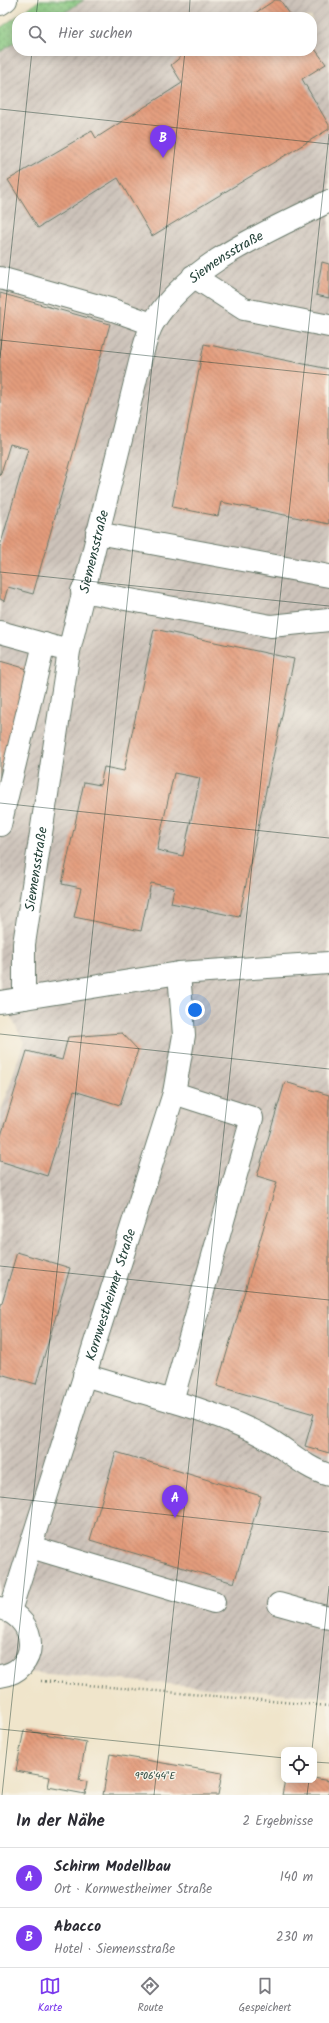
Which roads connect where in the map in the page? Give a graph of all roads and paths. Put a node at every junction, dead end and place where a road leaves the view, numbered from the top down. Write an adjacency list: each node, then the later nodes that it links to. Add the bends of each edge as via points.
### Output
1 (6, 0): 2 (street)
2 (0, 4)
3 (329, 201): 4 (street, Siemensstraße, via 250,240)
4 (193, 276): 6 (street, Siemensstraße, via 171,298); 7 (street, via 244,308)
5 (0, 278): 6 (street, via 113,310)
6 (152, 324): 8 (street, Siemensstraße, via 142,354)
7 (329, 326)
8 (97, 533): 9 (street); 10 (street, Siemensstraße)
9 (329, 576)
10 (82, 591): 11 (street, via 271,626); 14 (street, Siemensstraße)
11 (329, 620)
12 (0, 632): 13 (street)
13 (44, 644): 14 (street); 15 (street)
14 (69, 651): 18 (street, Siemensstraße, via 24,944)
15 (0, 825)
16 (329, 963): 17 (street)
17 (179, 972): 18 (street); 20 (street, Kornwestheimer Straße, via 184,1036)
18 (24, 998): 19 (street)
19 (0, 1002)
20 (174, 1093): 21 (street, Kornwestheimer Straße); 22 (street, via 252,1118)
21 (84, 1375): 22 (street); 24 (street, Kornwestheimer Straße)
22 (172, 1401): 23 (street, via 210,1413 264,1436 315,1471)
23 (329, 1475)
24 (31, 1548): 25 (street); 27 (street, Kornwestheimer Straße)
25 (214, 1602)
26 (279, 1604): 28 (street)
27 (5, 1610): 29 (street, Kornwestheimer Straße, via 19,1617 26,1625 30,1646 21,1666)
28 (329, 1618)
29 (0, 1676)
30 (39, 1681): 31 (path)
31 (329, 1706)

